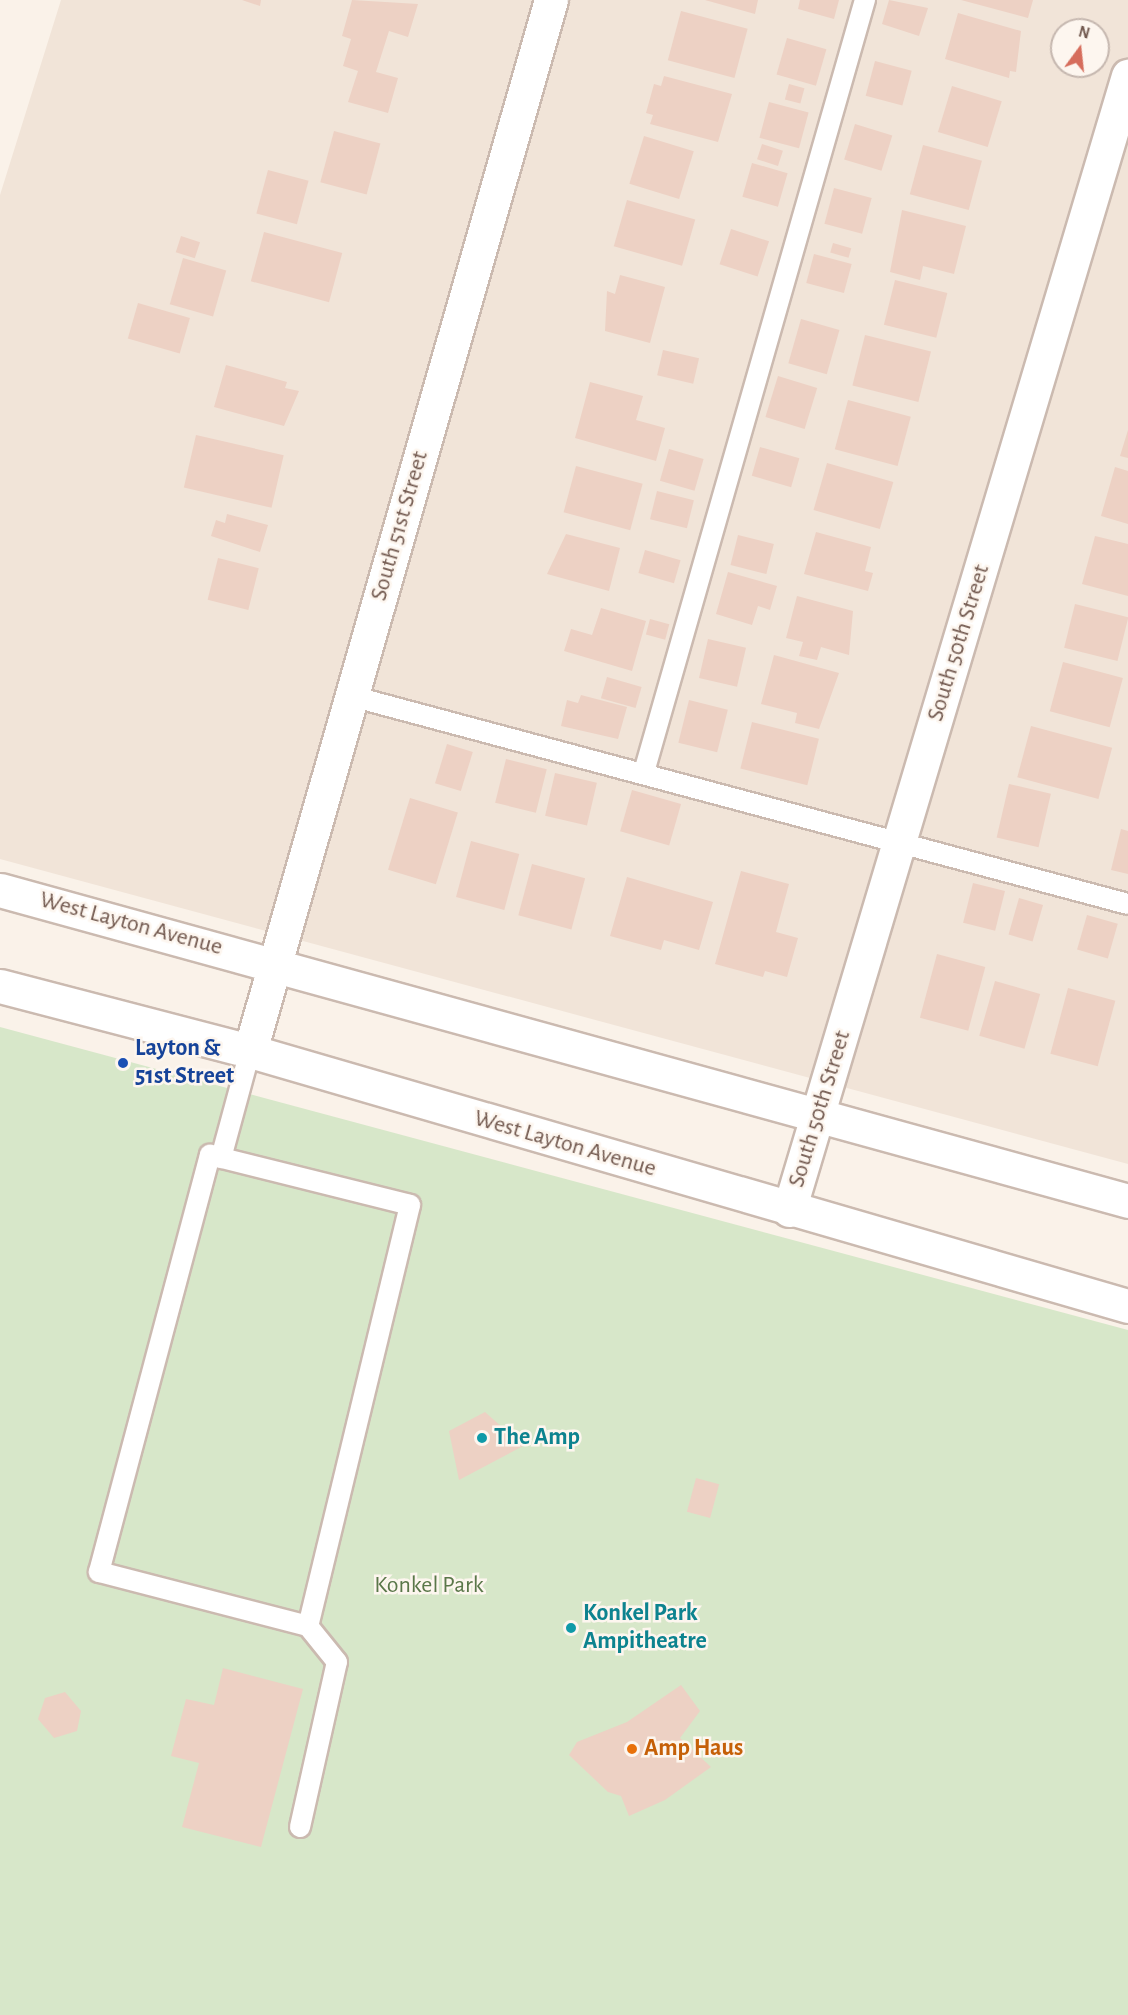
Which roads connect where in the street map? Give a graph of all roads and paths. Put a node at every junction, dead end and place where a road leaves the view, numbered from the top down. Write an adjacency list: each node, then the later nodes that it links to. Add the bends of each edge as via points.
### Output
1 (551, 0): 4 (main road, South 51st Street)
2 (865, 0): 5 (lane)
3 (1128, 76): 6 (main road, South 50th Street)
4 (351, 696): 5 (lane); 9 (main road, South 51st Street)
5 (644, 771): 6 (lane)
6 (900, 841): 8 (lane); 12 (main road, South 50th Street)
7 (0, 890): 9 (main road, West Layton Avenue)
8 (1128, 904)
9 (274, 962): 11 (main road, South 51st Street); 12 (main road, West Layton Avenue)
10 (0, 986): 11 (main road, West Layton Avenue)
11 (250, 1051): 13 (lane); 15 (main road, West Layton Avenue)
12 (818, 1117): 14 (main road, West Layton Avenue); 15 (main road, South 50th Street)
13 (221, 1158): 17 (lane, via 410,1205); 17 (lane, via 210,1155 99,1572)
14 (1128, 1201)
15 (789, 1210): 16 (main road, West Layton Avenue)
16 (1128, 1306)
17 (308, 1626): 18 (lane, via 337,1662)
18 (300, 1827)

